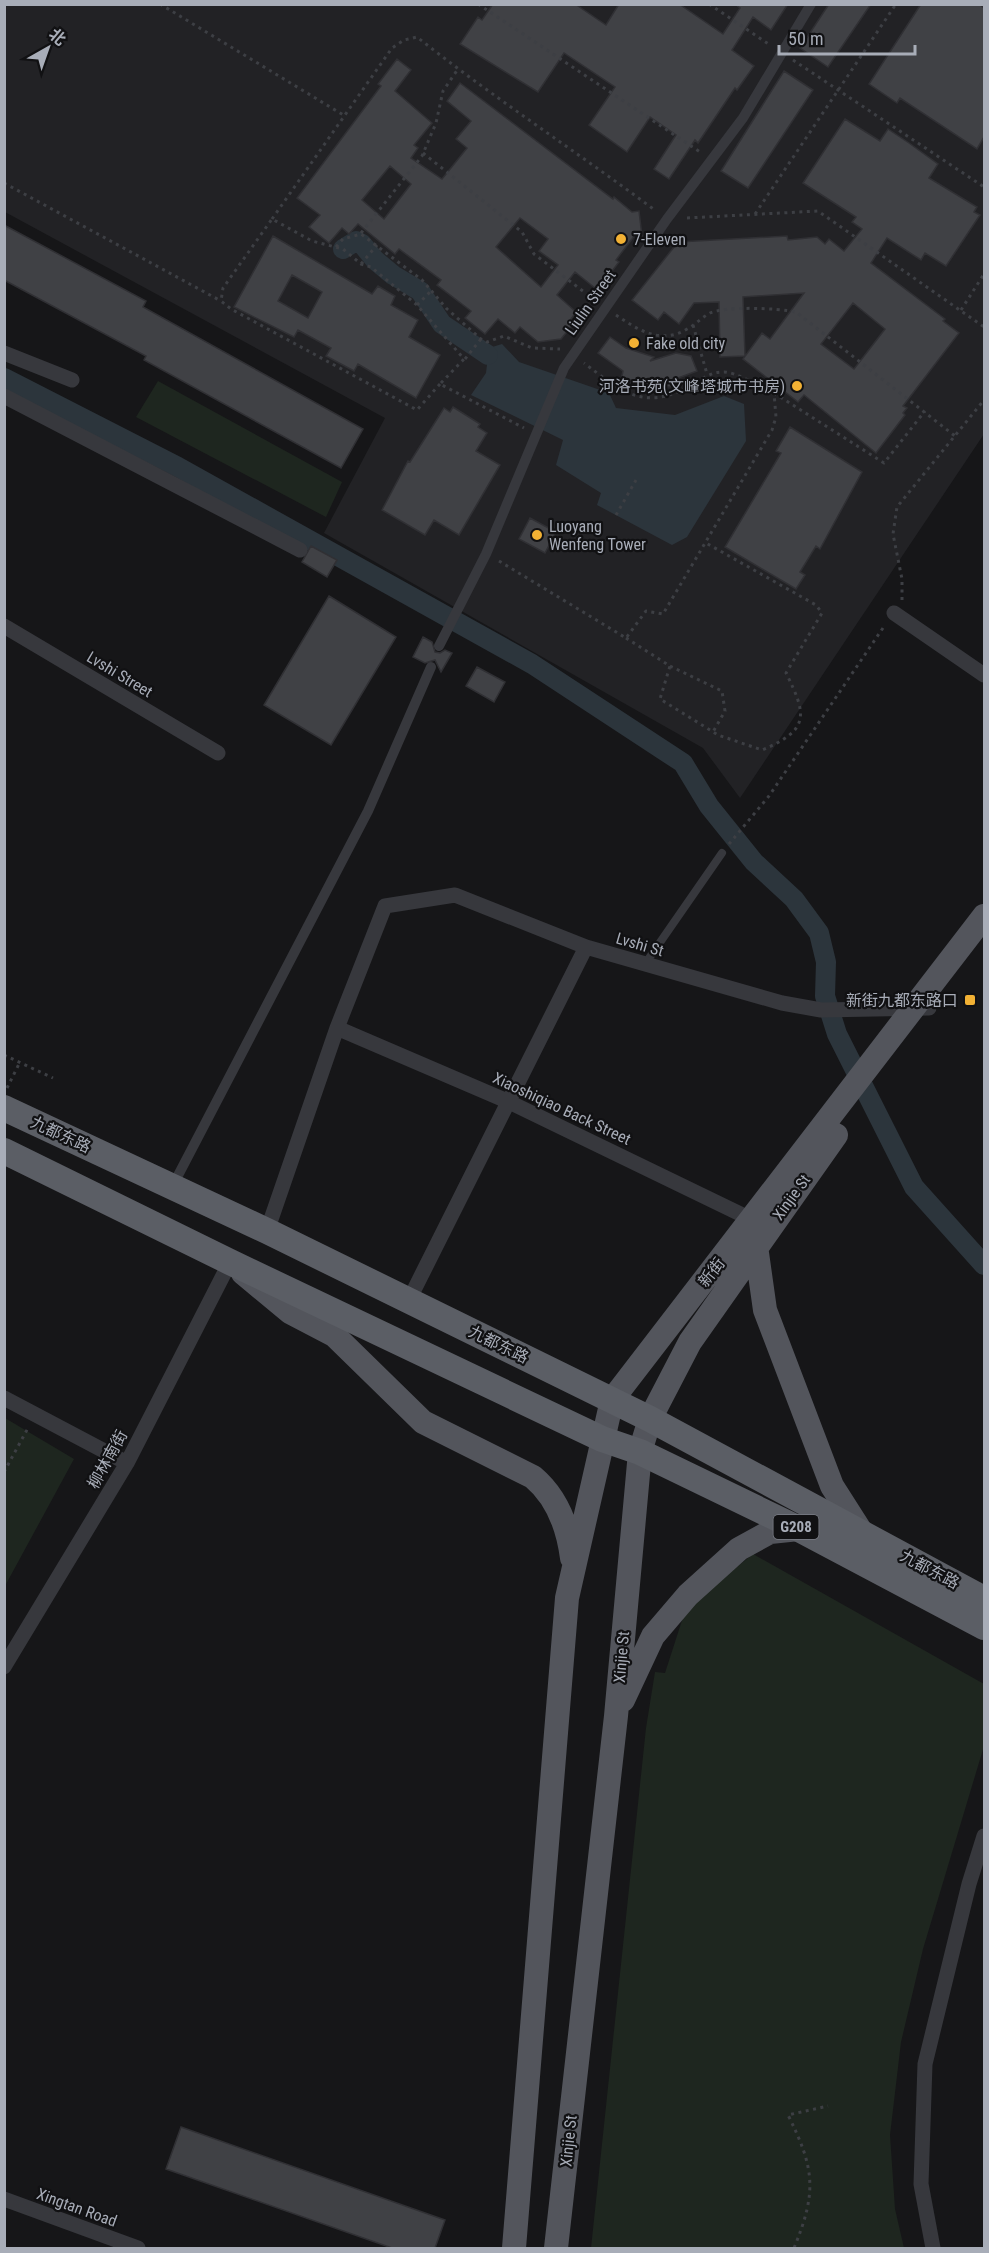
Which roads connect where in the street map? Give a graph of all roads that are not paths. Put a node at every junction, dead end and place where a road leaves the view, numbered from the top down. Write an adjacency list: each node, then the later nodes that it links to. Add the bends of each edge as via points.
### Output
1 (811, 4): 8 (street, Liulin Street, via 742,118 564,368 486,554)
2 (4, 353): 3 (street)
3 (72, 380)
4 (4, 396): 5 (street)
5 (300, 550)
6 (894, 613): 10 (street)
7 (4, 626): 11 (street, Lvshi Street)
8 (439, 646)
9 (431, 667): 22 (street, via 369,811)
10 (984, 675)
11 (218, 753)
12 (722, 853): 16 (lane)
13 (984, 916): 17 (main road)
14 (984, 936): 17 (main road)
15 (586, 947): 16 (street, Lvshi St); 18 (street, Lvshi St, via 455,895 385,906); 19 (street)
16 (645, 964): 17 (street, Lvshi St, via 782,1003 821,1010)
17 (921, 1008): 24 (main road, Xinjie St)
18 (337, 1028): 19 (street, Xiaoshiqiao Back Street); 23 (street)
19 (507, 1101): 24 (street, Xiaoshiqiao Back Street); 26 (street)
20 (4, 1108): 22 (highway, 九都东路)
21 (4, 1151): 25 (highway, 九都东路)
22 (172, 1187): 23 (highway, 九都东路)
23 (267, 1231): 26 (highway, 九都东路)
24 (758, 1231): 28 (main road, 新街); 29 (main road, Xinjie St, via 690,1342); 34 (main road, via 765,1310 832,1486)
25 (230, 1262): 30 (highway, 九都东路); 32 (street, 柳林南街); 35 (main road, via 290,1312 334,1335 423,1422 521,1469 547,1488 569,1534)
26 (409, 1300): 28 (highway, 九都东路)
27 (4, 1398): 32 (street)
28 (612, 1400): 29 (highway, 九都东路); 30 (main road, 新街)
29 (650, 1419): 31 (main road, Xinjie St); 34 (highway, 九都东路 / G208)
30 (602, 1439): 31 (highway, 九都东路 / G208); 35 (main road)
31 (640, 1452): 33 (highway, 九都东路 / G208); 39 (main road, Xinjie St)
32 (128, 1463): 38 (street, 柳林南街)
33 (799, 1529): 37 (highway, 九都东路 / G208); 39 (main road, via 770,1532 739,1549 687,1595 653,1636)
34 (862, 1533): 36 (highway, 九都东路 / G208)
35 (573, 1567): 43 (main road, via 567,1598)
36 (984, 1599)
37 (984, 1627)
38 (4, 1667)
39 (615, 1716): 44 (main road, Xinjie St)
40 (984, 1836): 45 (street, via 925,2064 921,2184)
41 (4, 2199): 42 (street, Xingtan Road)
42 (138, 2248)
43 (513, 2248)
44 (556, 2248)
45 (933, 2248)

